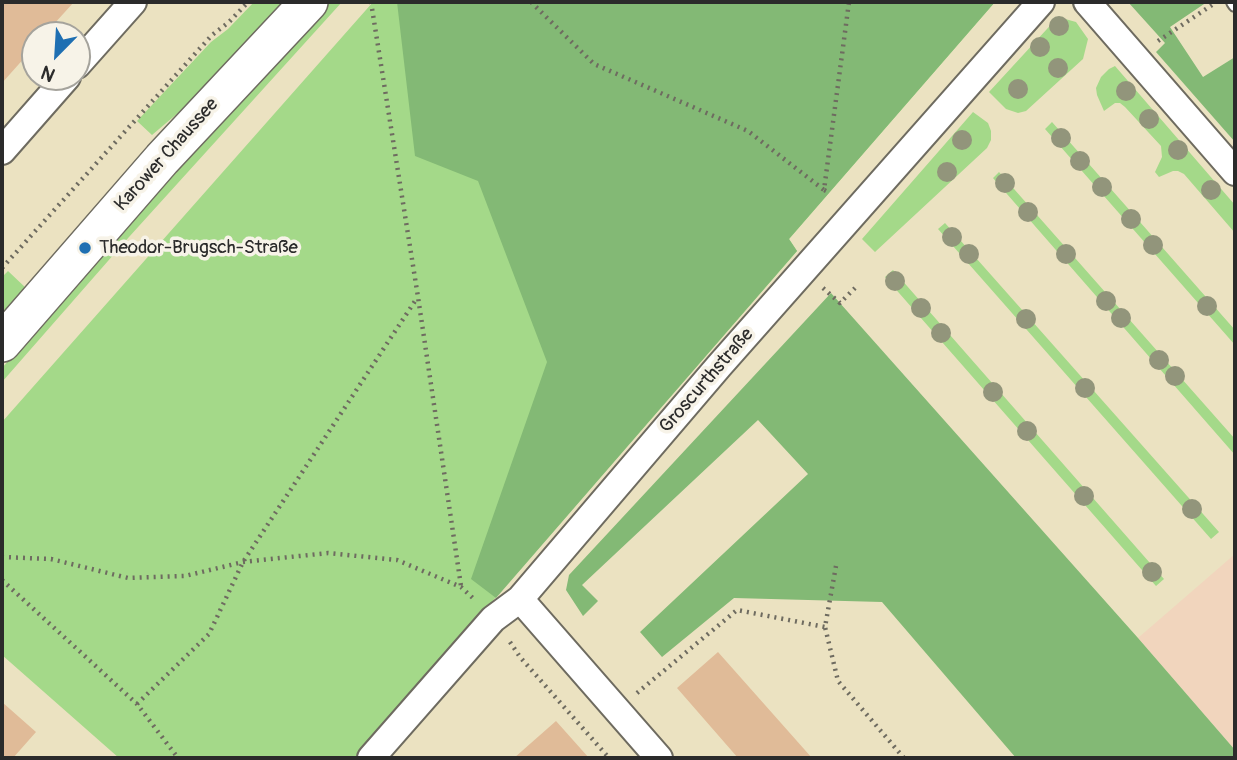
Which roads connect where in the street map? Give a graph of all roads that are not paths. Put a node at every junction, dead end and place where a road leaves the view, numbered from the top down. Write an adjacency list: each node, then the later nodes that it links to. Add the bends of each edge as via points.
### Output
1 (133, 2): 5 (street)
2 (309, 2): 9 (main road, Karower Chaussee, via 162,159)
3 (1041, 2): 10 (street, Groscurthstraße)
4 (1087, 2): 8 (street)
5 (91, 49)
6 (55, 91): 7 (street)
7 (2, 151)
8 (1235, 172)
9 (2, 343)
10 (520, 599): 11 (street, Groscurthstraße, via 493,618); 12 (street)
11 (371, 758)
12 (659, 758)

